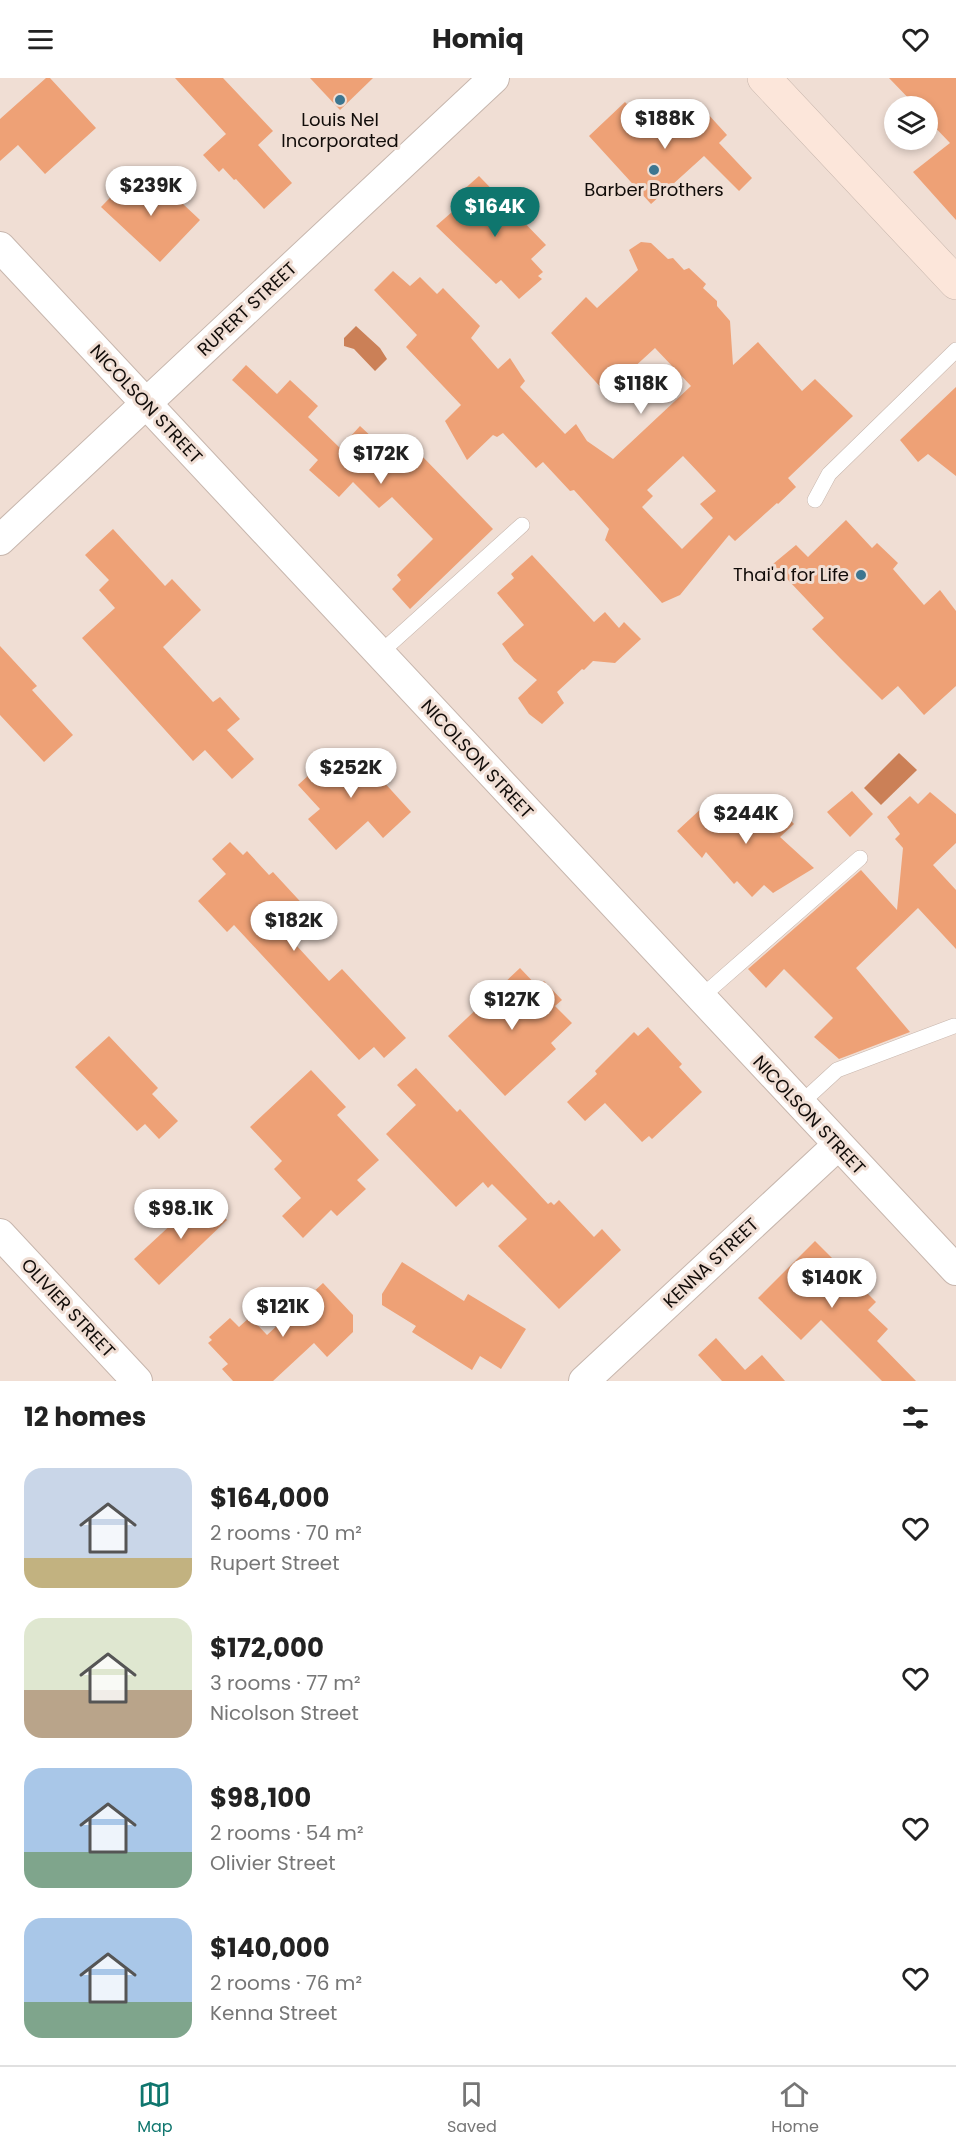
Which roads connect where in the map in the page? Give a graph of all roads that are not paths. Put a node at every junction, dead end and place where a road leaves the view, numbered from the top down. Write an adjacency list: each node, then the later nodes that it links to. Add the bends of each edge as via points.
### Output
1 (494, 78): 6 (street, RUPERT STREET)
2 (764, 78): 4 (main road)
3 (0, 248): 6 (street, NICOLSON STREET)
4 (956, 283)
5 (956, 350): 7 (lane, via 829,474)
6 (146, 404): 9 (street, RUPERT STREET); 10 (street, NICOLSON STREET)
7 (815, 500)
8 (522, 525): 10 (lane)
9 (0, 540)
10 (379, 654): 12 (street, NICOLSON STREET)
11 (860, 858): 12 (lane)
12 (700, 998): 14 (street, NICOLSON STREET)
13 (954, 1026): 14 (lane, via 837,1070)
14 (800, 1104): 15 (street, NICOLSON STREET)
15 (838, 1145): 17 (street, NICOLSON STREET); 19 (street, KENNA STREET)
16 (0, 1234): 18 (street, OLIVIER STREET)
17 (956, 1270)
18 (137, 1381)
19 (584, 1381)

